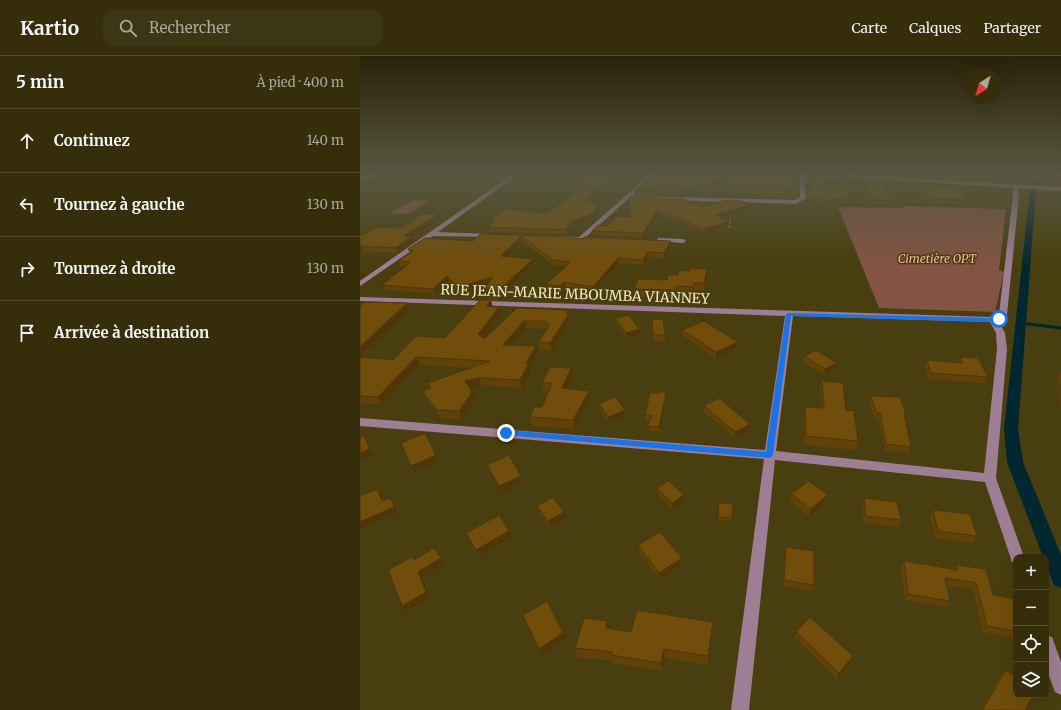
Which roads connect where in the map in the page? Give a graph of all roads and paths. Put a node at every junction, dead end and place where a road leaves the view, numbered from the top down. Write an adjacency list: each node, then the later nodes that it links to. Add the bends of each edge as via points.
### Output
1 (473, 205): 6 (street)
2 (618, 205): 9 (street)
3 (733, 205): 5 (path)
4 (1015, 205): 16 (street, via 1003,315)
5 (730, 228)
6 (430, 234): 7 (street); 13 (street)
7 (502, 236)
8 (550, 237): 9 (street)
9 (581, 238): 10 (street)
10 (605, 239)
11 (652, 240): 12 (street)
12 (683, 241)
13 (360, 284)
14 (360, 299): 15 (street, RUE JEAN-MARIE MBOUMBA VIANNEY)
15 (789, 314): 16 (street, RUE JEAN-MARIE MBOUMBA VIANNEY); 18 (street)
16 (992, 320): 19 (street, via 1002,334 1002,349)
17 (360, 422): 18 (street)
18 (770, 455): 19 (street); 23 (street)
19 (990, 478): 20 (street)
20 (1016, 554)
21 (1049, 652): 22 (street)
22 (1061, 686)
23 (740, 710)

